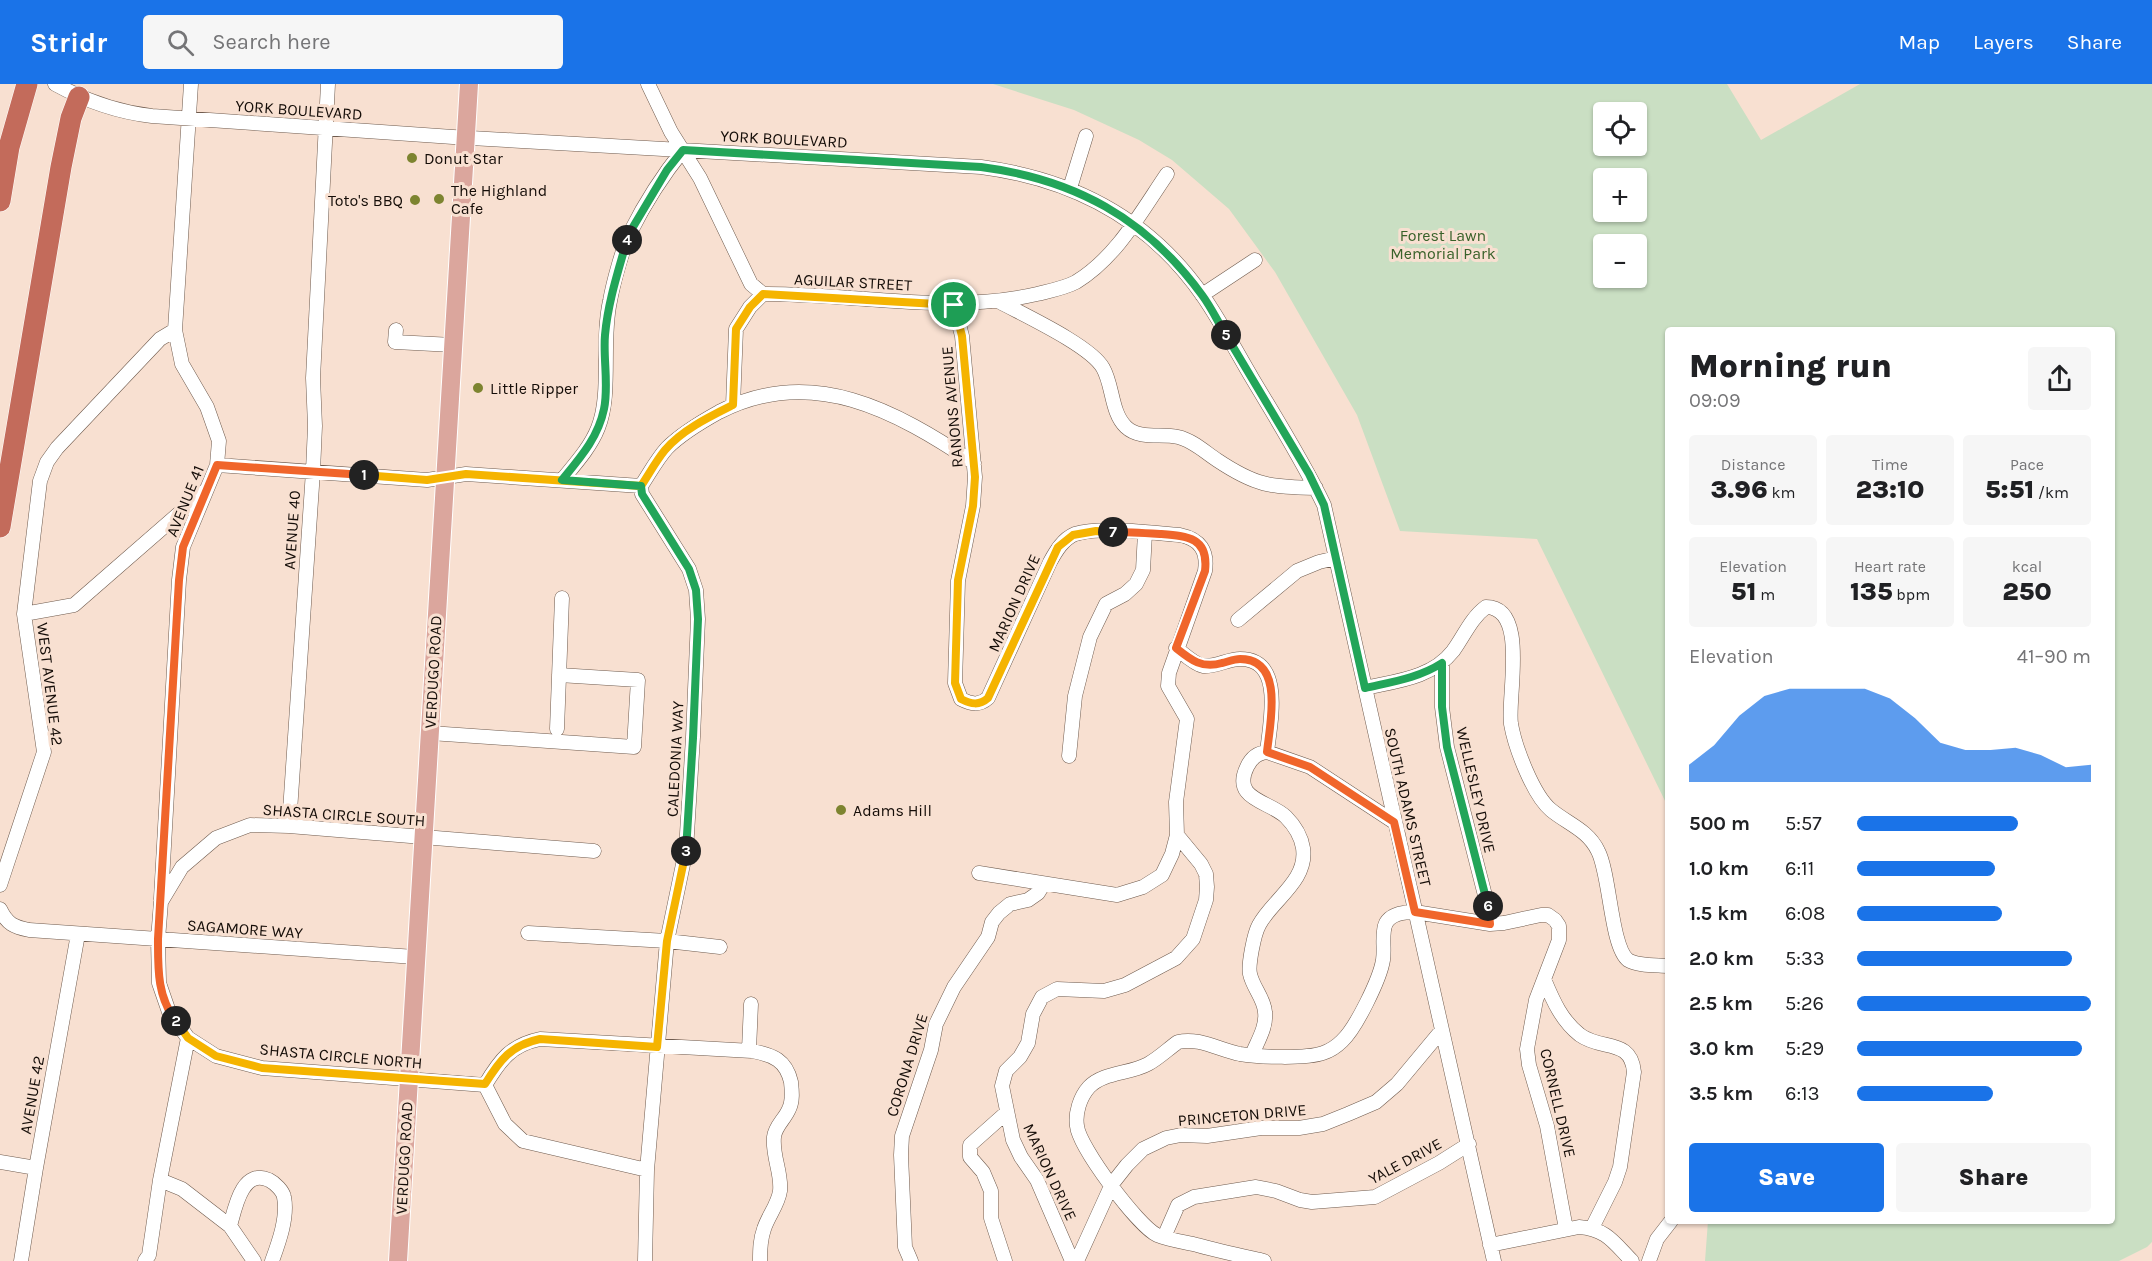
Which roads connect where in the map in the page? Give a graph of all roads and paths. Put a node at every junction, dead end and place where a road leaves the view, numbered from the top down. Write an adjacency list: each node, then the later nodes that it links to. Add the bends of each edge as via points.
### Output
1 (55, 84): 7 (street, YORK BOULEVARD)
2 (191, 84): 8 (street, AVENUE 41)
3 (328, 84): 9 (street, AVENUE 40)
4 (469, 84): 11 (main road, VERDUGO ROAD)
5 (648, 84): 12 (street, via 670,132)
6 (25, 94): 15 (highway, via 9,147)
7 (79, 97): 8 (street, YORK BOULEVARD, via 129,113); 34 (highway, via 61,167)
8 (189, 118): 9 (street, YORK BOULEVARD); 22 (street, AVENUE 41)
9 (326, 129): 11 (street, YORK BOULEVARD); 28 (street, AVENUE 40, via 313,378)
10 (1086, 136): 14 (street)
11 (466, 138): 12 (street, YORK BOULEVARD); 24 (main road, VERDUGO ROAD)
12 (683, 150): 14 (street, YORK BOULEVARD, via 981,167); 18 (street, via 751,284); 30 (street, via 630,232 610,301 605,336 604,408 587,450)
13 (1167, 174): 16 (street)
14 (1070, 188): 16 (street, YORK BOULEVARD)
15 (0, 201)
16 (1133, 224): 19 (street, YORK BOULEVARD, via 1166,253); 20 (street, via 1100,264 1075,283)
17 (1255, 261): 19 (street)
18 (763, 294): 21 (street, AGUILAR STREET); 25 (street, via 736,329)
19 (1202, 295): 32 (street, YORK BOULEVARD)
20 (1000, 302): 21 (street); 32 (street, via 1094,356 1103,368 1124,426 1134,433 1178,437 1259,483)
21 (954, 305): 26 (street, RANONS AVENUE, via 962,336)
22 (175, 330): 27 (street, AVENUE 41, via 182,364 207,407 219,441); 39 (street, WEST AVENUE 42, via 160,339 47,462 40,481)
23 (396, 330): 24 (street, via 395,342)
24 (453, 345): 29 (main road, VERDUGO ROAD)
25 (733, 405): 26 (street, via 798,390 836,395 892,415); 31 (street, via 680,436)
26 (974, 463): 45 (street, RANONS AVENUE, via 973,506 958,580 955,683)
27 (217, 465): 28 (street); 33 (street, AVENUE 41)
28 (313, 471): 29 (street, via 427,480); 51 (street, AVENUE 40)
29 (444, 477): 30 (street, via 466,474); 47 (main road, VERDUGO ROAD)
30 (562, 480): 31 (street)
31 (641, 486): 65 (street, CALEDONIA WAY, via 642,494 689,569 696,590 698,619 686,850)
32 (1316, 488): 36 (street, YORK BOULEVARD)
33 (208, 489): 39 (street, via 74,605); 58 (street, AVENUE 41, via 183,547 179,580)
34 (0, 527)
35 (1145, 533): 41 (street, MARION DRIVE, via 1191,538 1202,546 1207,559); 45 (street, MARION DRIVE, via 1096,531 1073,535 1058,547 988,698 976,704); 49 (street, via 1143,570 1136,584 1106,604 1090,637 1075,696)
36 (1331, 535): 37 (street, SOUTH ADAMS STREET)
37 (1336, 558): 40 (street, via 1297,571); 44 (street, SOUTH ADAMS STREET)
38 (562, 598): 43 (street)
39 (24, 614): 56 (street, WEST AVENUE 42, via 44,752)
40 (1238, 620)
41 (1176, 648): 48 (street, via 1202,666 1239,659 1258,662 1268,676 1271,692); 52 (street, MARION DRIVE, via 1168,686 1187,719 1176,802)
42 (1442, 663): 44 (street, via 1414,676); 61 (street, WELLESLEY DRIVE, via 1447,747); 68 (street, via 1486,606 1497,608 1507,619 1513,637 1511,723 1534,788 1551,810 1590,837 1599,852 1613,921 1627,959)
43 (559, 675): 46 (street); 47 (street, via 638,680 634,747)
44 (1365, 688): 50 (street, SOUTH ADAMS STREET)
45 (961, 699)
46 (557, 729)
47 (430, 733): 53 (main road, VERDUGO ROAD)
48 (1267, 752): 50 (street, via 1310,767); 75 (street, via 1250,760 1242,776 1245,787 1261,804 1285,815 1298,832 1304,849 1302,866 1292,884 1258,926 1250,974 1263,1001 1265,1022)
49 (1069, 756)
50 (1394, 822): 59 (street, SOUTH ADAMS STREET)
51 (289, 826): 53 (street, SHASTA CIRCLE SOUTH); 58 (street, SHASTA CIRCLE SOUTH, via 250,825 216,838 182,867)
52 (1177, 835): 57 (street, via 1162,875 1143,887 1117,895); 78 (street, MARION DRIVE, via 1206,874 1206,900 1193,939 1176,958 1125,985 1104,991 1057,989 1042,997 1033,1014 1028,1043 1006,1071 1002,1086)
53 (423, 836): 54 (street, SHASTA CIRCLE SOUTH); 67 (main road, VERDUGO ROAD)
54 (594, 851)
55 (979, 873): 57 (street)
56 (0, 885)
57 (1043, 885): 98 (street, CORONA DRIVE, via 1028,900 1010,904 992,922 988,938 954,987 936,1024 932,1050 902,1136 905,1247)
58 (160, 902): 64 (street, SHASTA CIRCLE SOUTH)
59 (1415, 912): 61 (street); 71 (street, SOUTH ADAMS STREET); 75 (street, via 1405,912 1386,923 1380,974 1343,1041 1322,1054 1309,1056)
60 (2, 914): 63 (street, SAGAMORE WAY, via 13,926)
61 (1490, 924): 69 (street, CORNELL DRIVE, via 1548,915 1559,926 1559,940)
62 (528, 933): 65 (street)
63 (78, 934): 64 (street, SAGAMORE WAY); 81 (street, AVENUE 42)
64 (158, 939): 67 (street, SAGAMORE WAY); 72 (street, SHASTA CIRCLE NORTH, via 159,983 168,1011)
65 (667, 941): 66 (street); 73 (street, CALEDONIA WAY)
66 (720, 947)
67 (415, 957): 76 (main road, VERDUGO ROAD)
68 (1665, 966)
69 (1544, 980): 87 (street, via 1569,1026 1589,1041 1621,1048 1633,1060 1620,1167); 88 (street, CORNELL DRIVE, via 1527,1049 1548,1126)
70 (751, 1004): 74 (street)
71 (1442, 1030): 79 (street, SOUTH ADAMS STREET); 84 (street, PRINCETON DRIVE, via 1397,1084 1376,1102 1323,1124 1166,1138 1143,1149)
72 (188, 1038): 76 (street, SHASTA CIRCLE NORTH, via 216,1056 262,1068); 83 (street)
73 (657, 1047): 74 (street); 77 (street, via 540,1039 509,1053); 82 (street, CALEDONIA WAY)
74 (749, 1050): 97 (street, via 771,1054 781,1061 789,1072 792,1092 789,1109 774,1136 780,1193 764,1228)
75 (1252, 1055): 84 (street, via 1195,1041 1178,1042 1149,1064 1089,1088 1078,1108 1076,1127 1090,1156)
76 (408, 1078): 77 (street, SHASTA CIRCLE NORTH); 95 (main road, VERDUGO ROAD)
77 (485, 1084): 82 (street, via 505,1124 523,1141)
78 (1006, 1113): 99 (street, via 970,1145 970,1156 991,1191 991,1218); 100 (street, MARION DRIVE, via 1013,1140 1037,1180)
79 (1468, 1144): 89 (street, YALE DRIVE, via 1375,1197 1311,1202 1257,1187 1194,1197 1178,1205); 90 (street, SOUTH ADAMS STREET)
80 (0, 1162): 81 (street)
81 (36, 1168): 91 (street, AVENUE 42)
82 (647, 1170): 96 (street, CALEDONIA WAY)
83 (160, 1179): 86 (street, via 188,1193); 92 (street)
84 (1112, 1184): 89 (street, via 1141,1222); 101 (street, PRINCETON DRIVE)
85 (1669, 1224): 105 (street, via 1657,1239)
86 (230, 1226): 93 (street); 94 (street, via 246,1184 257,1179 278,1186 284,1196 284,1212)
87 (1592, 1228): 88 (street); 104 (street, via 1602,1231)
88 (1566, 1229): 90 (street)
89 (1164, 1237): 102 (street)
90 (1491, 1245): 103 (street, SOUTH ADAMS STREET)
91 (21, 1261)
92 (145, 1261)
93 (254, 1261)
94 (272, 1261)
95 (398, 1261)
96 (645, 1261)
97 (760, 1261)
98 (911, 1261)
99 (1005, 1261)
100 (1072, 1261)
101 (1077, 1261)
102 (1264, 1261)
103 (1494, 1261)
104 (1632, 1261)
105 (1649, 1261)

